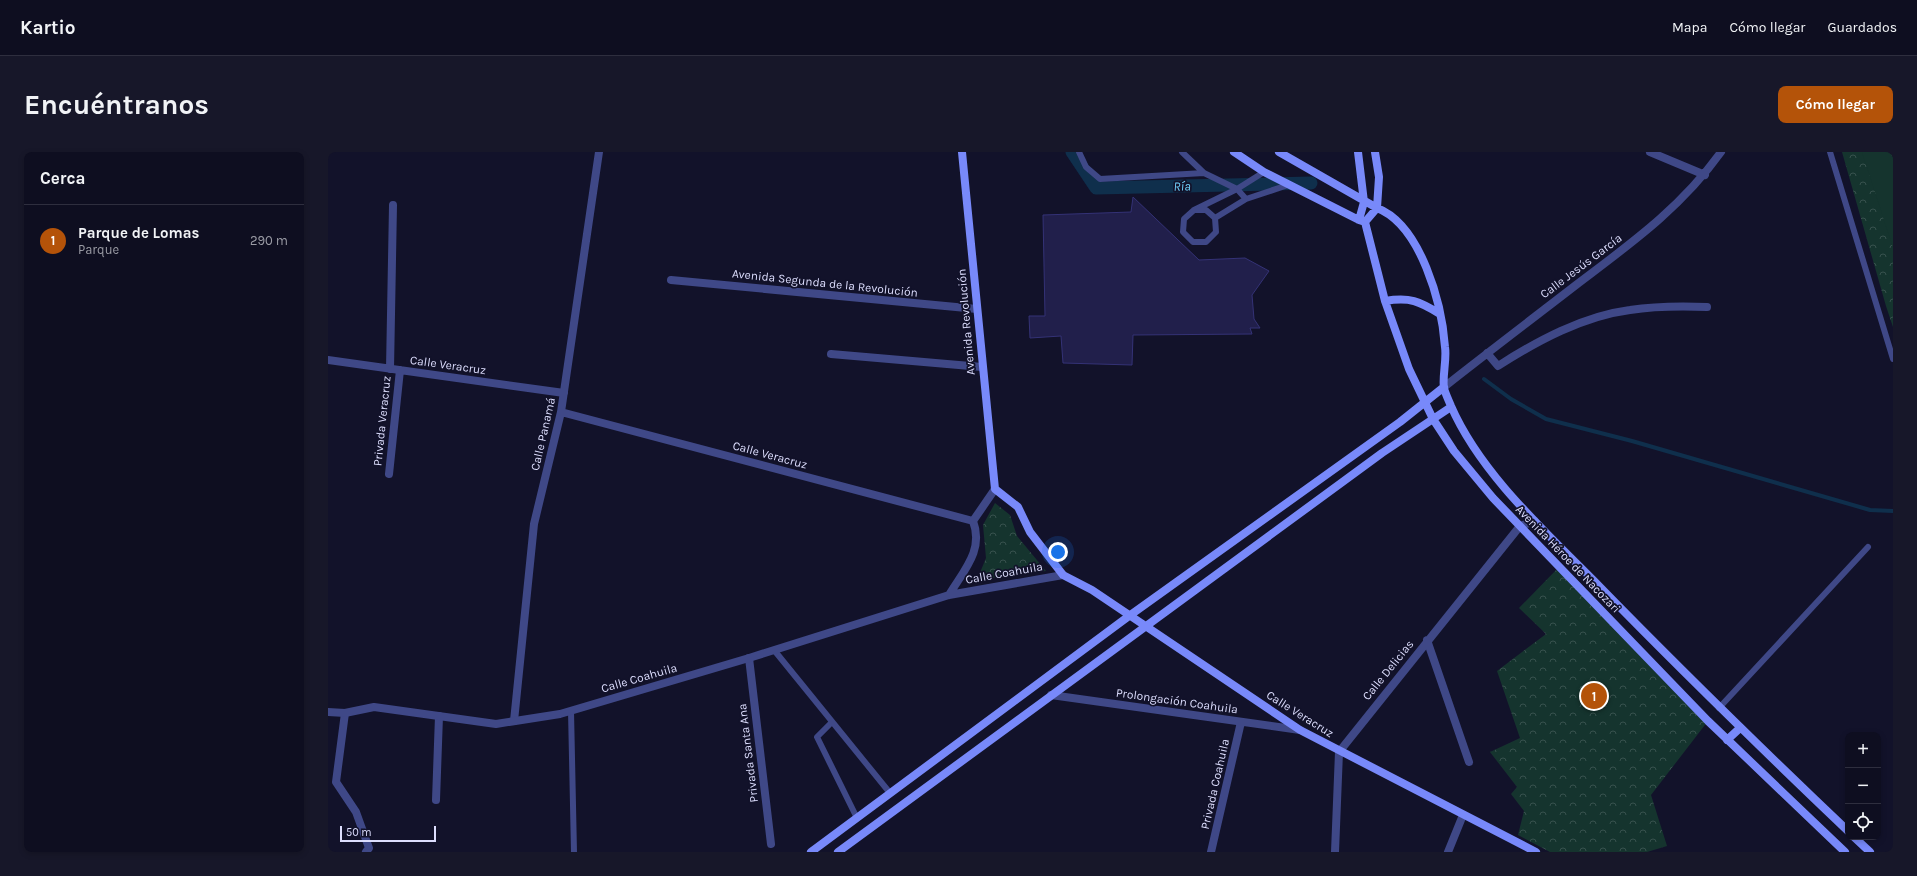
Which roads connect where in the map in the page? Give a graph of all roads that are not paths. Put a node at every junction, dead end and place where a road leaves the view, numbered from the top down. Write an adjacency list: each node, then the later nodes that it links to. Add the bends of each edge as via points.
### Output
1 (599, 152): 37 (street, Calle Panamá)
2 (962, 152): 27 (main road, Avenida Revolución)
3 (1079, 152): 13 (lane, via 1086,167 1100,179)
4 (1182, 152): 13 (lane)
5 (1234, 152): 12 (main road)
6 (1279, 152): 18 (main road)
7 (1358, 152): 18 (main road, Avenida Héroe de Nacozari)
8 (1375, 152): 20 (main road, via 1379,177)
9 (1650, 152): 14 (street)
10 (1721, 152): 14 (street, Calle Jesús García)
11 (1830, 152): 31 (lane)
12 (1264, 172): 15 (main road); 16 (lane)
13 (1204, 173): 16 (lane)
14 (1704, 175): 29 (street, Calle Jesús García, via 1680,201 1628,246)
15 (1288, 185): 17 (lane); 23 (main road)
16 (1236, 189): 17 (lane); 21 (lane)
17 (1246, 199): 22 (lane)
18 (1364, 202): 20 (main road, Avenida Héroe de Nacozari); 23 (main road, Avenida Héroe de Nacozari)
19 (393, 205): 34 (street)
20 (1377, 208): 23 (main road); 28 (main road, Avenida Héroe de Nacozari, via 1405,229 1428,270)
21 (1194, 210): 22 (lane, via 1206,210); 22 (lane, via 1184,219 1183,232 1193,242 1206,242 1216,232)
22 (1215, 218)
23 (1362, 221): 25 (main road, Avenida Héroe de Nacozari)
24 (671, 280): 27 (street, Avenida Segunda de la Revolución)
25 (1385, 301): 28 (main road, via 1402,298 1422,303); 38 (main road, Avenida Héroe de Nacozari, via 1409,369)
26 (1707, 307): 29 (street, via 1669,306 1629,310 1596,319 1561,330 1498,366)
27 (977, 310): 33 (main road, Avenida Revolución)
28 (1440, 314): 36 (main road, Avenida Héroe de Nacozari, via 1444,327 1446,359)
29 (1487, 353): 36 (street, Calle Jesús García)
30 (831, 354): 33 (street)
31 (1893, 359)
32 (328, 360): 34 (street, Calle Veracruz)
33 (982, 367): 43 (main road, Avenida Revolución)
34 (390, 369): 35 (street, Calle Veracruz)
35 (400, 370): 37 (street, Calle Veracruz); 42 (street, Privada Veracruz)
36 (1444, 388): 38 (main road); 39 (main road, Avenida Héroe de Nacozari)
37 (564, 393): 40 (street, Calle Panamá)
38 (1426, 402): 41 (main road, Avenida Héroe de Nacozari); 50 (main road)
39 (1451, 406): 41 (main road); 45 (main road, Avenida Héroe de Nacozari, via 1485,464)
40 (561, 412): 44 (street, Calle Veracruz); 61 (street, Calle Panamá, via 534,524)
41 (1433, 419): 46 (main road, Avenida Héroe de Nacozari, via 1454,452); 51 (main road, via 1382,452)
42 (389, 474)
43 (995, 489): 44 (street); 48 (main road, via 1018,507 1030,532)
44 (973, 520): 49 (street, Calle Coahuila, via 976,530 976,551)
45 (1535, 521): 46 (street); 56 (main road, Avenida Héroe de Nacozari)
46 (1520, 526): 52 (street, Calle Delicias); 66 (main road, Avenida Héroe de Nacozari)
47 (1868, 547): 56 (lane)
48 (1064, 575): 49 (street, Calle Coahuila); 50 (main road, Calle Veracruz, via 1092,590)
49 (949, 595): 53 (street, Calle Coahuila)
50 (1129, 616): 51 (main road, Calle Veracruz); 69 (main road)
51 (1144, 626): 55 (main road); 65 (main road, Calle Veracruz)
52 (1427, 640): 67 (street, Calle Delicias); 68 (street)
53 (774, 650): 54 (street, Calle Coahuila); 62 (lane)
54 (749, 658): 57 (street, Calle Coahuila); 75 (street, Privada Santa Ana)
55 (1051, 694): 63 (street, Prolongación Coahuila); 79 (main road)
56 (1719, 708): 64 (main road, Avenida Héroe de Nacozari)
57 (571, 711): 61 (street, Calle Coahuila); 77 (lane)
58 (328, 712): 59 (street, Calle Coahuila)
59 (345, 713): 60 (street, Calle Coahuila, via 374,707); 76 (street, via 336,782 356,812 369,848)
60 (439, 716): 61 (street, Calle Coahuila, via 496,724); 70 (street)
61 (514, 721)
62 (832, 722): 69 (lane); 72 (lane, via 817,737)
63 (1241, 722): 65 (street, Prolongación Coahuila); 80 (street, Privada Coahuila)
64 (1740, 728): 66 (main road); 73 (main road, Avenida Héroe de Nacozari)
65 (1300, 730): 67 (main road, Calle Veracruz)
66 (1727, 740): 84 (main road, Avenida Héroe de Nacozari)
67 (1339, 752): 71 (main road, Calle Veracruz); 81 (street)
68 (1469, 762)
69 (890, 794): 72 (main road)
70 (436, 800)
71 (1463, 815): 82 (street); 83 (main road, Calle Veracruz)
72 (857, 818): 78 (main road)
73 (1845, 828)
74 (1857, 840): 85 (main road)
75 (771, 844)
76 (366, 852)
77 (574, 852)
78 (811, 852)
79 (838, 852)
80 (1211, 852)
81 (1336, 852)
82 (1448, 852)
83 (1536, 852)
84 (1845, 852)
85 (1870, 852)

